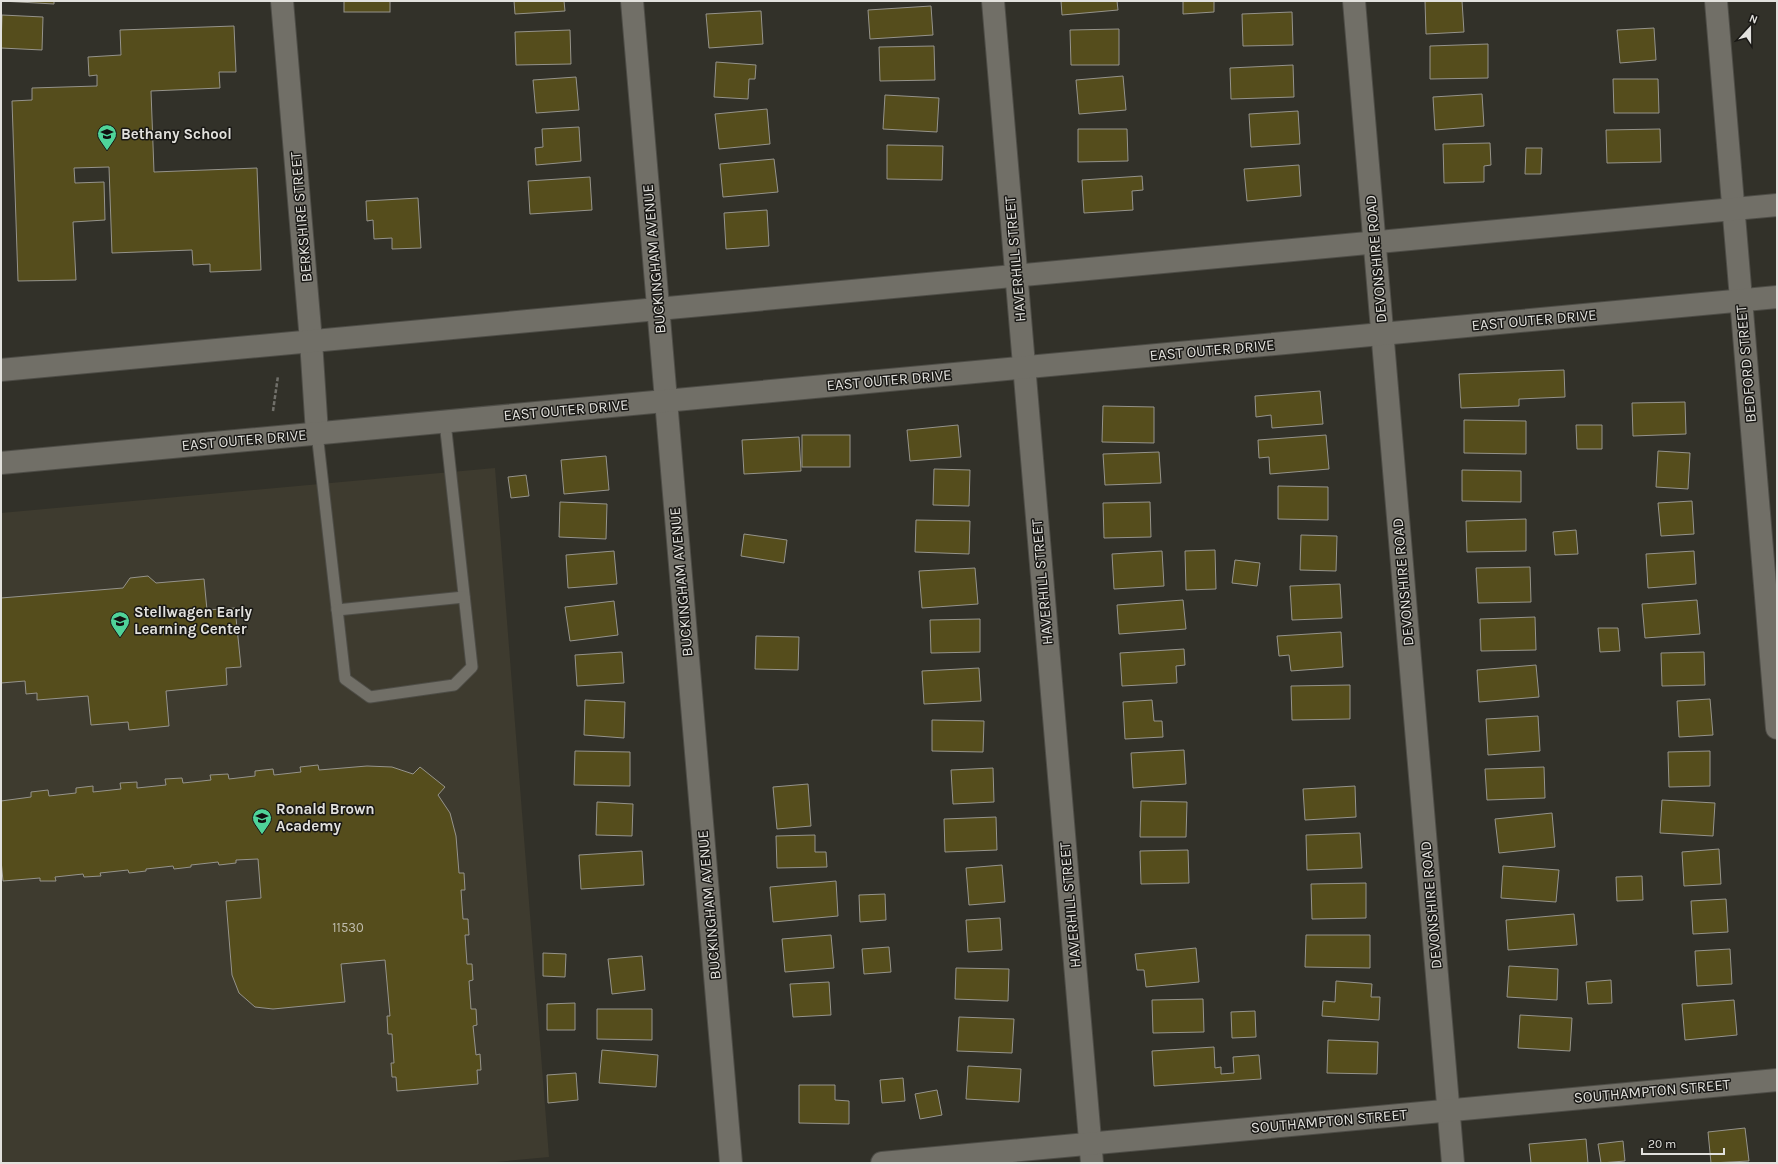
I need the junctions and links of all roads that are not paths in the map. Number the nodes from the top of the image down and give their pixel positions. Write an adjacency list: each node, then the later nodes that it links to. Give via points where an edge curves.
1 (282, 1): 14 (street, BERKSHIRE STREET)
2 (632, 1): 12 (street, BUCKINGHAM AVENUE)
3 (993, 1): 9 (street, HAVERHILL STREET)
4 (1354, 1): 8 (street, DEVONSHIRE ROAD)
5 (1716, 1): 7 (street, BEDFORD STREET)
6 (1777, 205): 7 (street)
7 (1733, 210): 8 (street); 11 (street, BEDFORD STREET)
8 (1375, 243): 9 (street); 13 (street, DEVONSHIRE ROAD)
9 (1017, 276): 12 (street); 15 (street, HAVERHILL STREET)
10 (1777, 297): 11 (street, EAST OUTER DRIVE)
11 (1741, 301): 13 (street, EAST OUTER DRIVE); 23 (street, BEDFORD STREET)
12 (658, 310): 14 (street); 17 (street, BUCKINGHAM AVENUE)
13 (1382, 334): 15 (street, EAST OUTER DRIVE); 25 (street, DEVONSHIRE ROAD)
14 (311, 341): 16 (street); 19 (street, BERKSHIRE STREET)
15 (1024, 368): 17 (street, EAST OUTER DRIVE); 26 (street, HAVERHILL STREET)
16 (1, 370)
17 (666, 401): 18 (street, EAST OUTER DRIVE); 27 (street, BUCKINGHAM AVENUE)
18 (445, 422): 19 (street, EAST OUTER DRIVE); 21 (lane)
19 (317, 433): 20 (street, EAST OUTER DRIVE); 22 (lane)
20 (1, 463)
21 (464, 597): 22 (lane); 22 (lane, via 472,666 454,685 370,697 345,679)
22 (337, 610)
23 (1777, 728)
24 (1777, 1080): 25 (street, SOUTHAMPTON STREET)
25 (1449, 1109): 26 (street, SOUTHAMPTON STREET); 29 (street, DEVONSHIRE ROAD)
26 (1091, 1153): 28 (street, SOUTHAMPTON STREET)
27 (731, 1163)
28 (882, 1163)
29 (1453, 1163)

